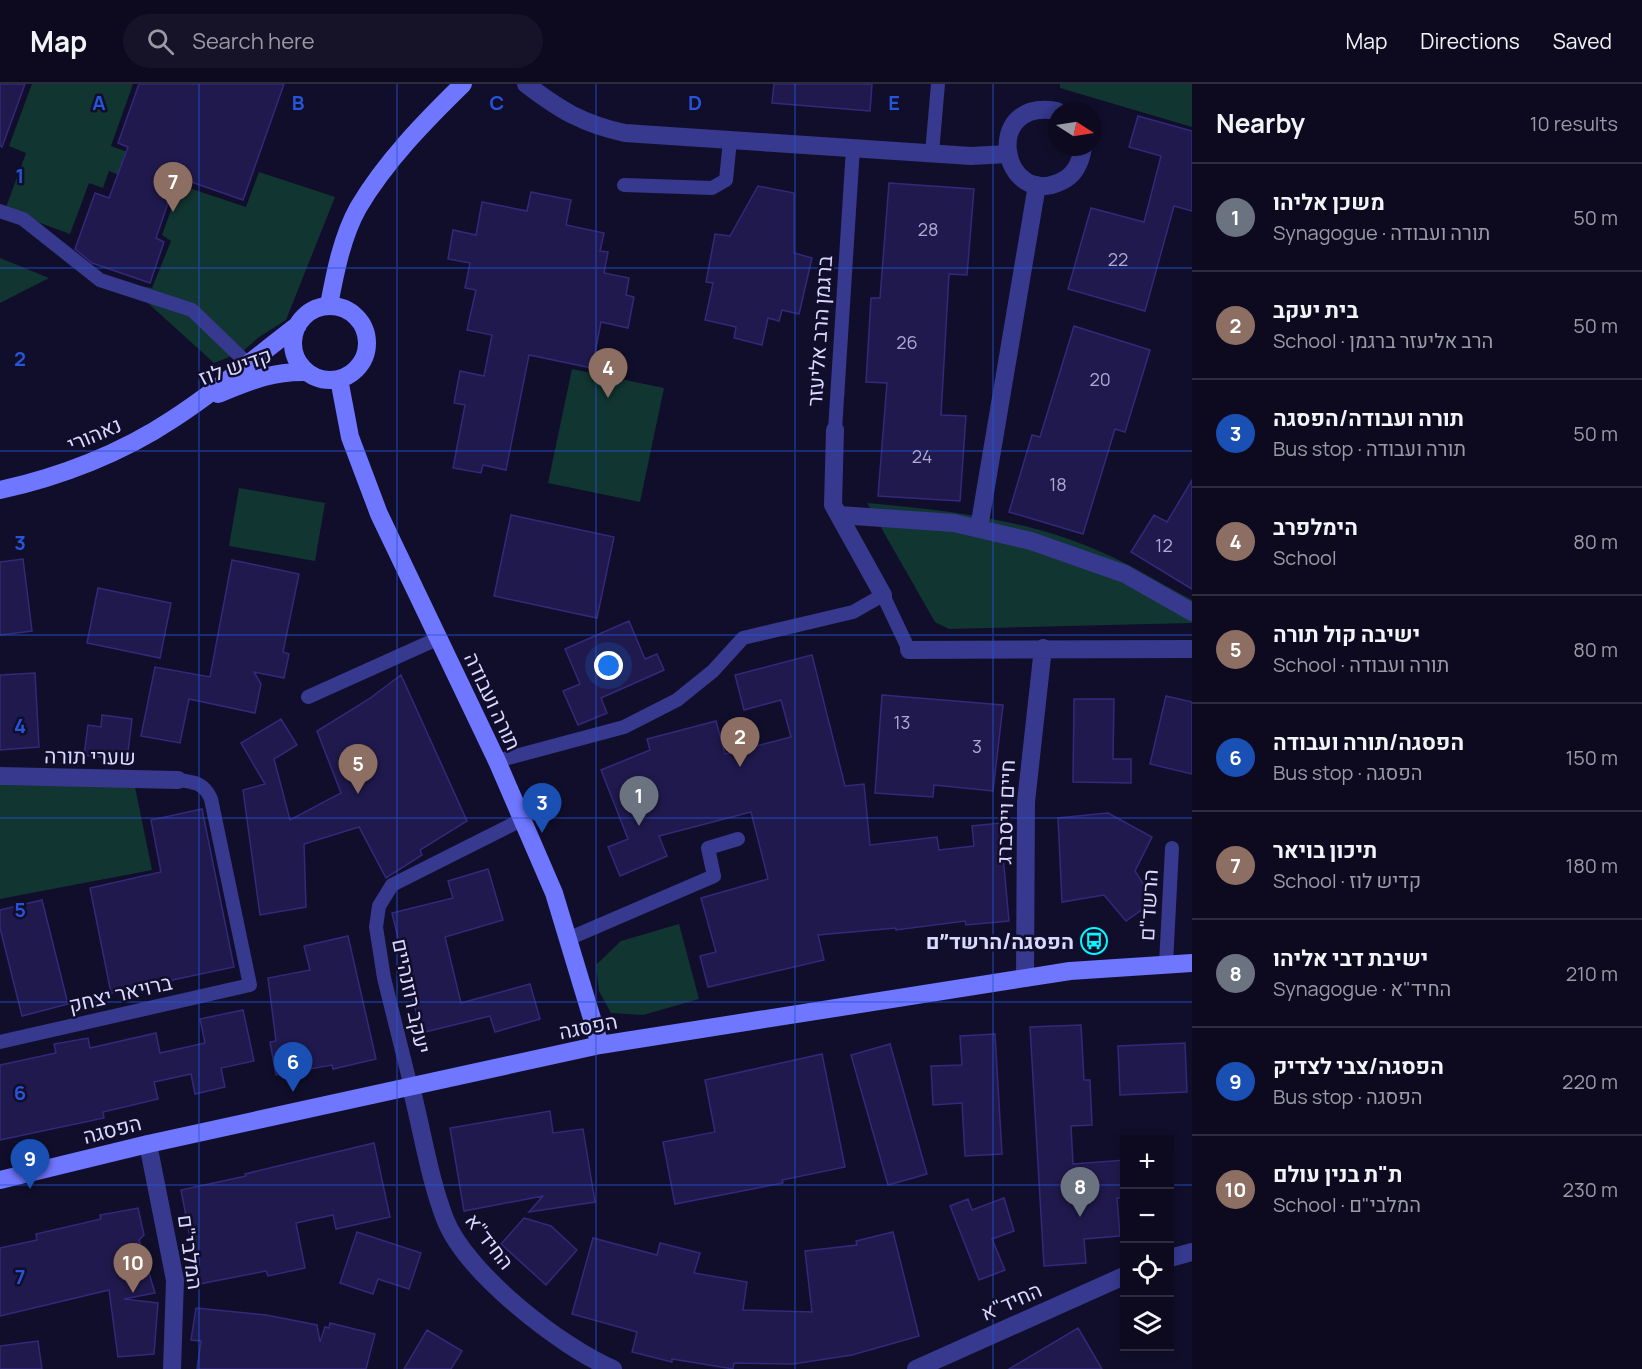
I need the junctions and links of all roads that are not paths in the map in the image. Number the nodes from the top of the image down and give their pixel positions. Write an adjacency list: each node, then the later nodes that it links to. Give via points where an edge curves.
1 (463, 84): 13 (street, via 380,174 357,210 342,250)
2 (526, 84): 5 (street, via 563,112 598,128 625,134)
3 (938, 84): 7 (lane)
4 (1048, 111): 8 (street, via 1022,116 1008,136)
5 (730, 140): 6 (street); 10 (lane, via 726,180 712,188)
6 (853, 148): 7 (street); 19 (lane, ברגמן הרב אליעזר)
7 (932, 153): 8 (street)
8 (1008, 154): 11 (street, via 1016,172 1025,181)
9 (1081, 156): 11 (street, via 1073,173 1050,185)
10 (624, 185)
11 (1038, 185): 22 (street)
12 (0, 211): 15 (lane, via 23,219 100,280 192,310)
13 (329, 305): 14 (street, via 305,315); 17 (street, via 351,312 361,321 368,345 358,368)
14 (297, 325): 15 (street, קדיש לוז); 16 (street, via 293,347)
15 (248, 364): 18 (street, קדיש לוז)
16 (307, 372): 17 (street, via 325,380); 18 (street, קדיש לוז, via 264,375)
17 (339, 379): 25 (street, תורה ועבודה, via 350,437 379,514)
18 (197, 403): 20 (street, נאהורי, via 141,439 110,453 33,483)
19 (835, 430): 21 (street, ברגמן הרב אליעזר, via 833,505)
20 (0, 490)
21 (839, 515): 22 (street); 23 (street, ברגמן הרב אליעזר)
22 (979, 528): 24 (street, via 1076,555 1125,574)
23 (882, 595): 28 (lane); 30 (lane, via 853,612 743,638 713,671 676,700 624,727)
24 (1192, 612)
25 (438, 638): 29 (lane); 30 (street, תורה ועבודה)
26 (1043, 648): 27 (street); 28 (street); 39 (street, חיים וייסברג, via 1026,802)
27 (1192, 649)
28 (909, 650)
29 (308, 697)
30 (498, 761): 33 (street, תורה ועבודה)
31 (0, 776): 32 (street, שערי תורה)
32 (178, 780): 40 (lane, ברויאר יצחק, via 206,787 211,799 250,985)
33 (523, 819): 36 (street, תורה ועבודה); 42 (lane, יעקב רוזנהיים, via 392,885 379,906 376,927 384,978)
34 (738, 839): 36 (lane, via 708,848 714,876)
35 (1172, 848): 38 (lane, הרשד"ם)
36 (570, 938): 41 (street, תורה ועבודה)
37 (1192, 963): 38 (street, הפסגה)
38 (1166, 964): 39 (street, הפסגה)
39 (1025, 978): 41 (street, הפסגה)
40 (0, 1042)
41 (600, 1045): 42 (street, הפסגה)
42 (411, 1087): 43 (street, הפסגה); 49 (street, החיד"א, via 436,1189 457,1240 503,1293 582,1353)
43 (148, 1144): 44 (street, הפסגה); 48 (street, המלבי"ם, via 175,1280)
44 (0, 1180)
45 (1192, 1252): 46 (street)
46 (1174, 1257)
47 (1120, 1277): 50 (street, החיד"א)
48 (172, 1369)
49 (613, 1369)
50 (916, 1369)

